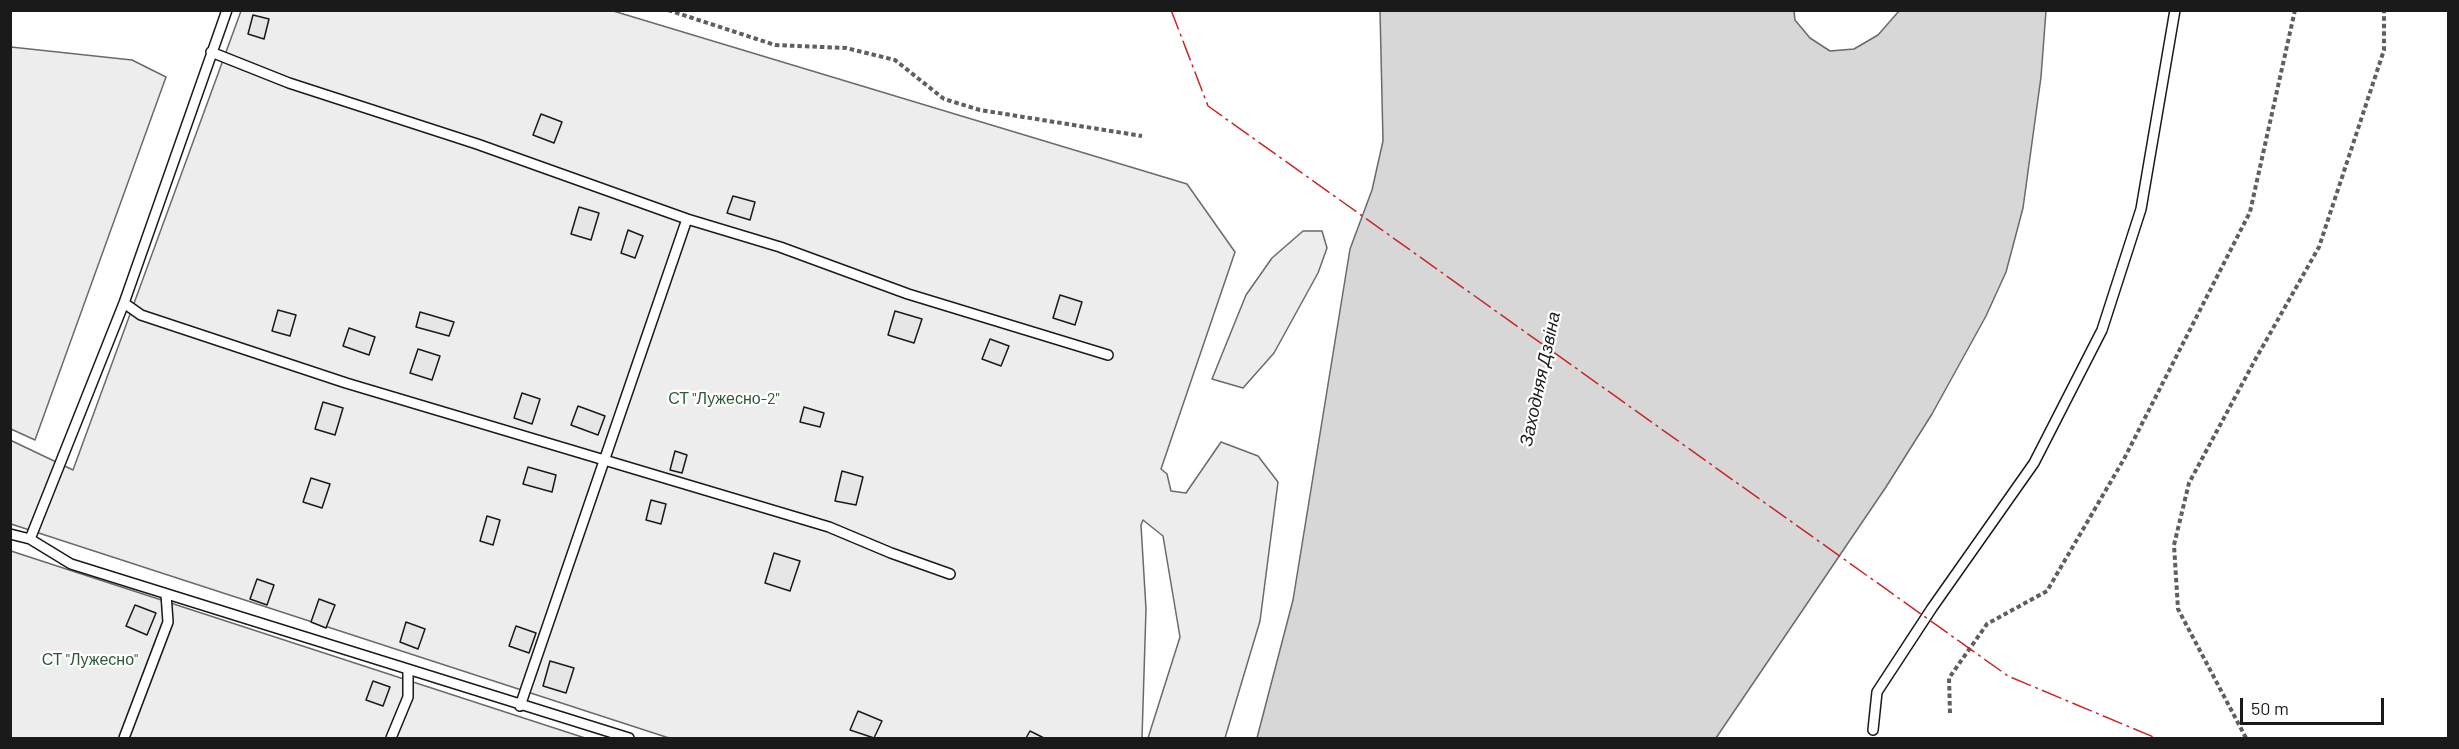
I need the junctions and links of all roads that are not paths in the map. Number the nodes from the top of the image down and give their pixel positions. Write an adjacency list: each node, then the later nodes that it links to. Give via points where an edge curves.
1 (227, 10): 3 (lane)
2 (2175, 10): 14 (lane, via 2141,208 2102,330 2034,463 1877,692)
3 (211, 52): 4 (lane, via 289,83 477,144); 5 (lane)
4 (687, 219): 6 (lane, via 780,247 908,294); 7 (lane)
5 (124, 303): 7 (lane, via 141,315 346,383); 9 (lane)
6 (1108, 355)
7 (605, 460): 10 (lane, via 829,527); 13 (lane)
8 (10, 534): 9 (lane)
9 (30, 538): 11 (lane, via 71,564)
10 (950, 574)
11 (166, 594): 12 (lane); 15 (lane, via 168,622)
12 (408, 670): 13 (lane); 16 (lane, via 408,697)
13 (520, 706): 17 (lane)
14 (1873, 730)
15 (124, 738)
16 (391, 738)
17 (629, 738)

